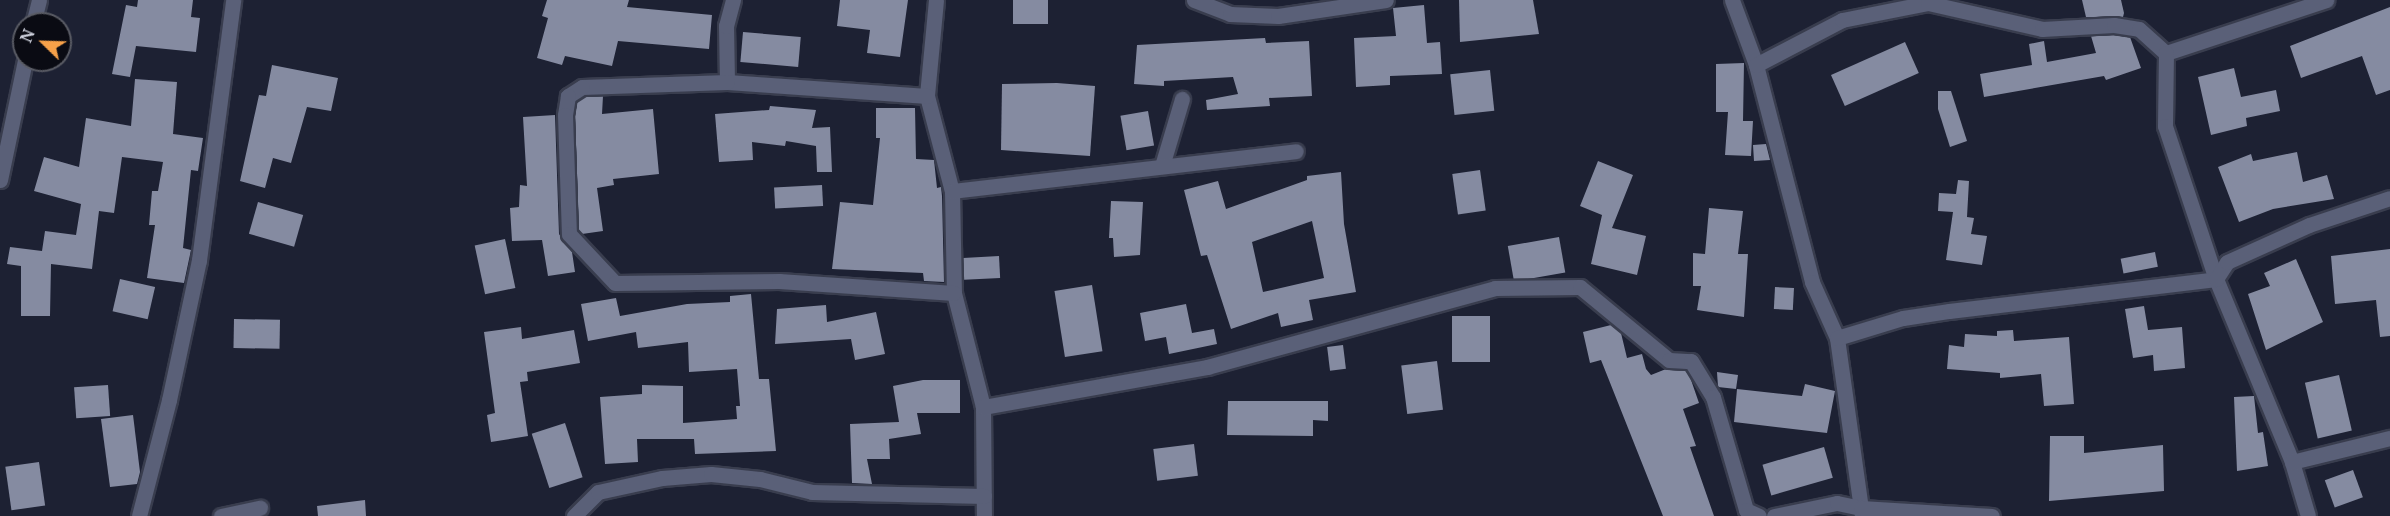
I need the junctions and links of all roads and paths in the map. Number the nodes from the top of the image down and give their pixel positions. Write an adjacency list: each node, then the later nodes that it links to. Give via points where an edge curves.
1 (233, 0): 29 (street, via 199,260)
2 (733, 0): 12 (street, via 726,26)
3 (936, 0): 13 (street)
4 (1194, 0): 8 (street, via 1230,14 1278,16)
5 (1386, 0): 8 (street)
6 (1732, 0): 10 (street)
7 (2324, 0): 9 (street)
8 (1325, 6)
9 (2166, 53): 10 (street, via 2139,29 2114,25 2042,29 1928,3 1842,20); 20 (street, via 2165,126)
10 (1756, 65): 22 (street, via 1812,282)
11 (23, 72): 17 (street)
12 (727, 82): 13 (street); 21 (street, via 582,87 568,96 565,115 569,234 615,283 779,281)
13 (927, 96): 18 (street)
14 (1182, 99): 16 (street)
15 (1296, 151): 16 (street)
16 (1162, 166): 18 (street)
17 (0, 180)
18 (952, 190): 21 (street)
19 (2390, 198): 20 (street, via 2309,225 2228,262)
20 (2216, 279): 22 (street, via 1903,318); 25 (street)
21 (954, 293): 23 (street)
22 (1837, 338): 28 (street)
23 (983, 407): 26 (street); 33 (street, via 1207,368 1495,288 1580,287 1669,360 1691,361 1713,397 1746,510)
24 (2390, 438): 25 (street)
25 (2292, 462): 36 (street)
26 (984, 496): 31 (street, via 812,492 760,479 711,474 662,478 598,492); 32 (street)
27 (260, 508): 30 (street)
28 (1862, 512): 34 (street, via 1836,503); 35 (street)
29 (139, 516)
30 (221, 516)
31 (574, 516)
32 (984, 516)
33 (1759, 516)
34 (1774, 516)
35 (1992, 516)
36 (2308, 516)

